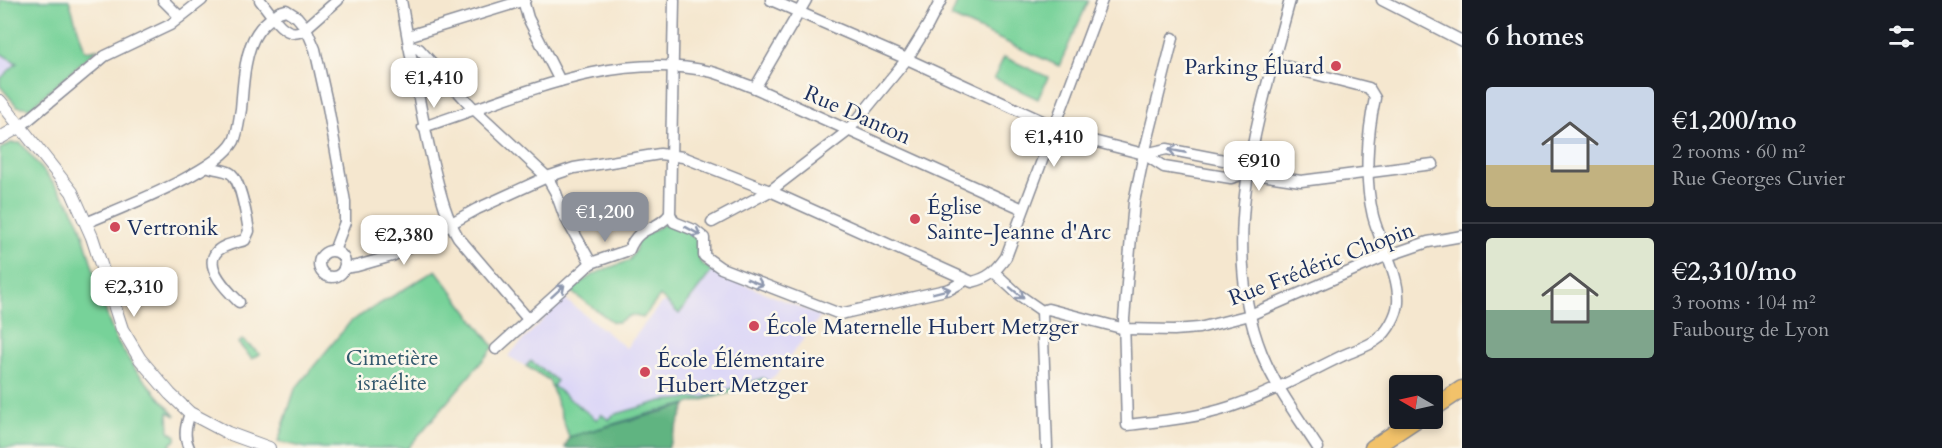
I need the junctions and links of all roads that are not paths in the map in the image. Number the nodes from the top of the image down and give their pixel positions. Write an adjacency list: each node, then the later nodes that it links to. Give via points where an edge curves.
1 (163, 0): 16 (street)
2 (202, 0): 16 (street)
3 (260, 0): 15 (street)
4 (339, 0): 17 (street)
5 (401, 0): 20 (street)
6 (524, 0): 20 (street); 24 (street, via 528,18)
7 (674, 0): 23 (street)
8 (771, 0): 14 (street)
9 (806, 0): 14 (street)
10 (941, 0): 21 (street)
11 (1102, 0): 30 (street)
12 (1290, 0): 22 (street)
13 (1382, 0): 19 (street)
14 (799, 12): 21 (street); 25 (street)
15 (273, 17): 17 (street, via 292,33); 17 (street, via 286,10); 36 (street, via 257,33 250,48 234,141)
16 (180, 18): 28 (street, via 105,56)
17 (306, 28): 47 (street, via 315,49 328,107 345,202 345,222)
18 (1173, 38): 33 (street)
19 (1462, 40)
20 (408, 41): 27 (street); 29 (street)
21 (907, 59): 30 (street); 31 (street)
22 (1273, 63): 37 (street); 38 (street, via 1369,88 1375,98 1368,129)
23 (673, 66): 24 (street, Rue Danton, via 603,70); 25 (street, Rue Danton, via 713,72); 34 (street)
24 (560, 81): 27 (street, Rue Danton)
25 (755, 88): 31 (street, Rue Danton)
26 (0, 101): 28 (street)
27 (475, 110): 29 (street, Rue Danton); 39 (street)
28 (21, 126): 32 (street); 44 (street, via 72,192)
29 (423, 127): 45 (street)
30 (1055, 127): 33 (street); 41 (street)
31 (848, 131): 40 (street); 41 (street, Rue Danton)
32 (0, 138)
33 (1144, 154): 37 (street, via 1164,167 1231,178); 37 (street, one-way to 33, via 1234,162 1167,149); 57 (street, via 1134,202)
34 (671, 155): 39 (street, via 574,168); 40 (street); 42 (street)
35 (1433, 165): 38 (street)
36 (207, 166): 44 (street); 53 (street, via 236,177 243,204 249,231 245,240 223,247 215,253 213,261 219,281)
37 (1247, 173): 38 (street, via 1301,181); 55 (street, via 1242,257)
38 (1369, 174): 48 (street, via 1372,214)
39 (548, 177): 45 (street); 49 (street)
40 (770, 191): 43 (street); 52 (street)
41 (1023, 209): 51 (street, via 1006,257)
42 (670, 214): 49 (street, via 663,223 638,234 629,250); 52 (street, one-way to 52, via 674,222 704,238 704,256 721,268 840,314 950,289)
43 (712, 222)
44 (86, 223): 62 (street, via 129,343)
45 (450, 223): 50 (street, via 392,256); 56 (street)
46 (1462, 236): 48 (street, Rue Frédéric Chopin)
47 (334, 250): 50 (street, via 345,260); 50 (street, via 320,257 321,271 333,277)
48 (1386, 256): 55 (street, Rue Frédéric Chopin); 59 (street, via 1396,280 1398,304 1379,339)
49 (591, 263): 56 (street, one-way to 49)
50 (344, 267)
51 (995, 273): 52 (street, via 972,282); 54 (street, Rue Frédéric Chopin, one-way to 54)
52 (966, 280)
53 (239, 302)
54 (1042, 311): 57 (street, Rue Frédéric Chopin, via 1048,309); 66 (street)
55 (1250, 315): 57 (street, Rue Frédéric Chopin, via 1199,328); 59 (street)
56 (528, 319): 58 (street)
57 (1125, 329): 59 (street, via 1127,425 1180,419 1230,407)
58 (496, 349)
59 (1278, 387): 67 (street)
60 (1462, 389): 61 (main road)
61 (1443, 402)
62 (190, 413): 64 (street, via 185,434); 65 (street)
63 (1402, 429): 68 (main road)
64 (189, 448)
65 (269, 448)
66 (1047, 448)
67 (1318, 448)
68 (1373, 448)

